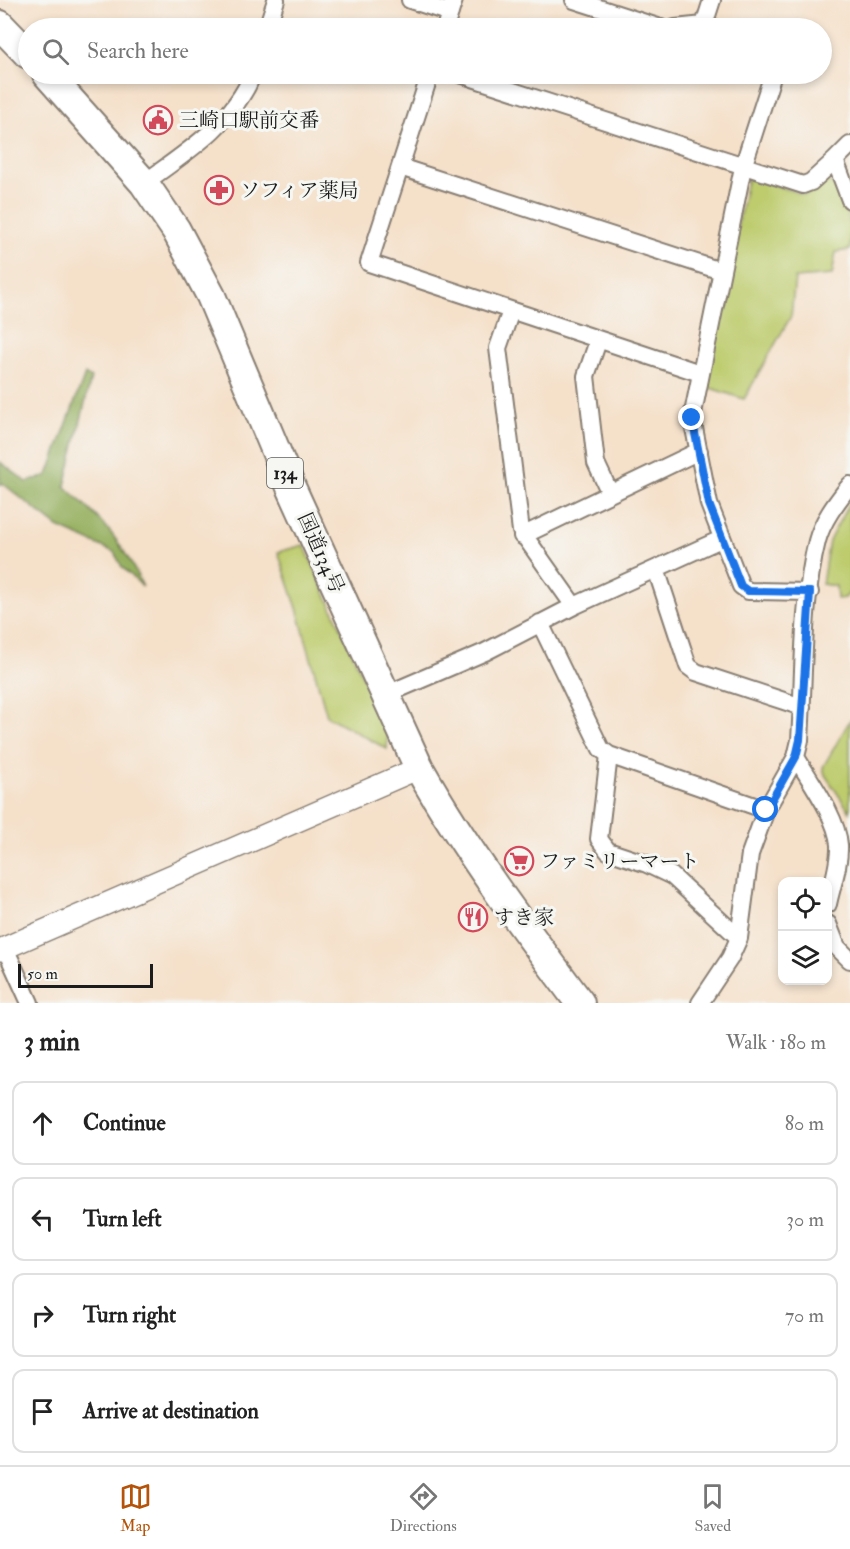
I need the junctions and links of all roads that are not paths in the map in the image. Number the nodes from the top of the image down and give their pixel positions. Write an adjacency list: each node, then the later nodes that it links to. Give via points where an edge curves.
1 (276, 0): 6 (street)
2 (410, 0): 5 (street)
3 (574, 0): 7 (street)
4 (712, 0): 8 (street)
5 (450, 14)
6 (270, 18)
7 (630, 18)
8 (711, 18)
9 (0, 25): 10 (highway)
10 (18, 44)
11 (56, 84): 20 (highway, 国道134号 / 134)
12 (248, 84): 20 (street, via 225,120)
13 (427, 84): 18 (street)
14 (490, 84): 19 (street)
15 (770, 84): 19 (street)
16 (850, 145): 17 (street)
17 (835, 160): 19 (street, via 803,185); 21 (street)
18 (400, 167): 22 (street); 23 (street, via 369,263)
19 (743, 167): 22 (street)
20 (144, 183): 35 (highway, 国道134号 / 134, via 176,230 211,296 291,487)
21 (850, 200)
22 (721, 271): 25 (street)
23 (511, 310): 24 (street); 29 (street, via 498,348)
24 (598, 340): 25 (street); 28 (street, via 586,376 596,463)
25 (700, 373): 26 (street, via 692,418)
26 (699, 451): 28 (street); 30 (street, via 709,504)
27 (850, 485): 32 (street, via 830,512 818,539)
28 (610, 493): 29 (street)
29 (522, 536): 33 (street)
30 (721, 539): 31 (street); 32 (street, via 741,586 748,591)
31 (656, 569): 33 (street); 36 (street, via 688,666)
32 (810, 592): 36 (street)
33 (574, 606): 34 (street)
34 (540, 623): 35 (street, via 485,652); 37 (street, via 601,749)
35 (385, 695): 39 (highway, 国道134号 / 134)
36 (802, 707): 38 (street)
37 (609, 755): 40 (street); 43 (street, via 599,839 608,851 672,876)
38 (796, 757): 40 (street); 41 (street, via 836,830 839,845)
39 (419, 768): 44 (street); 47 (highway, 国道134号 / 134, via 507,905)
40 (766, 810): 43 (street, via 746,869)
41 (832, 887)
42 (831, 931): 45 (street, via 837,947)
43 (739, 938): 48 (street)
44 (2, 949): 46 (street)
45 (850, 960)
46 (30, 1003)
47 (580, 1003)
48 (700, 1003)

